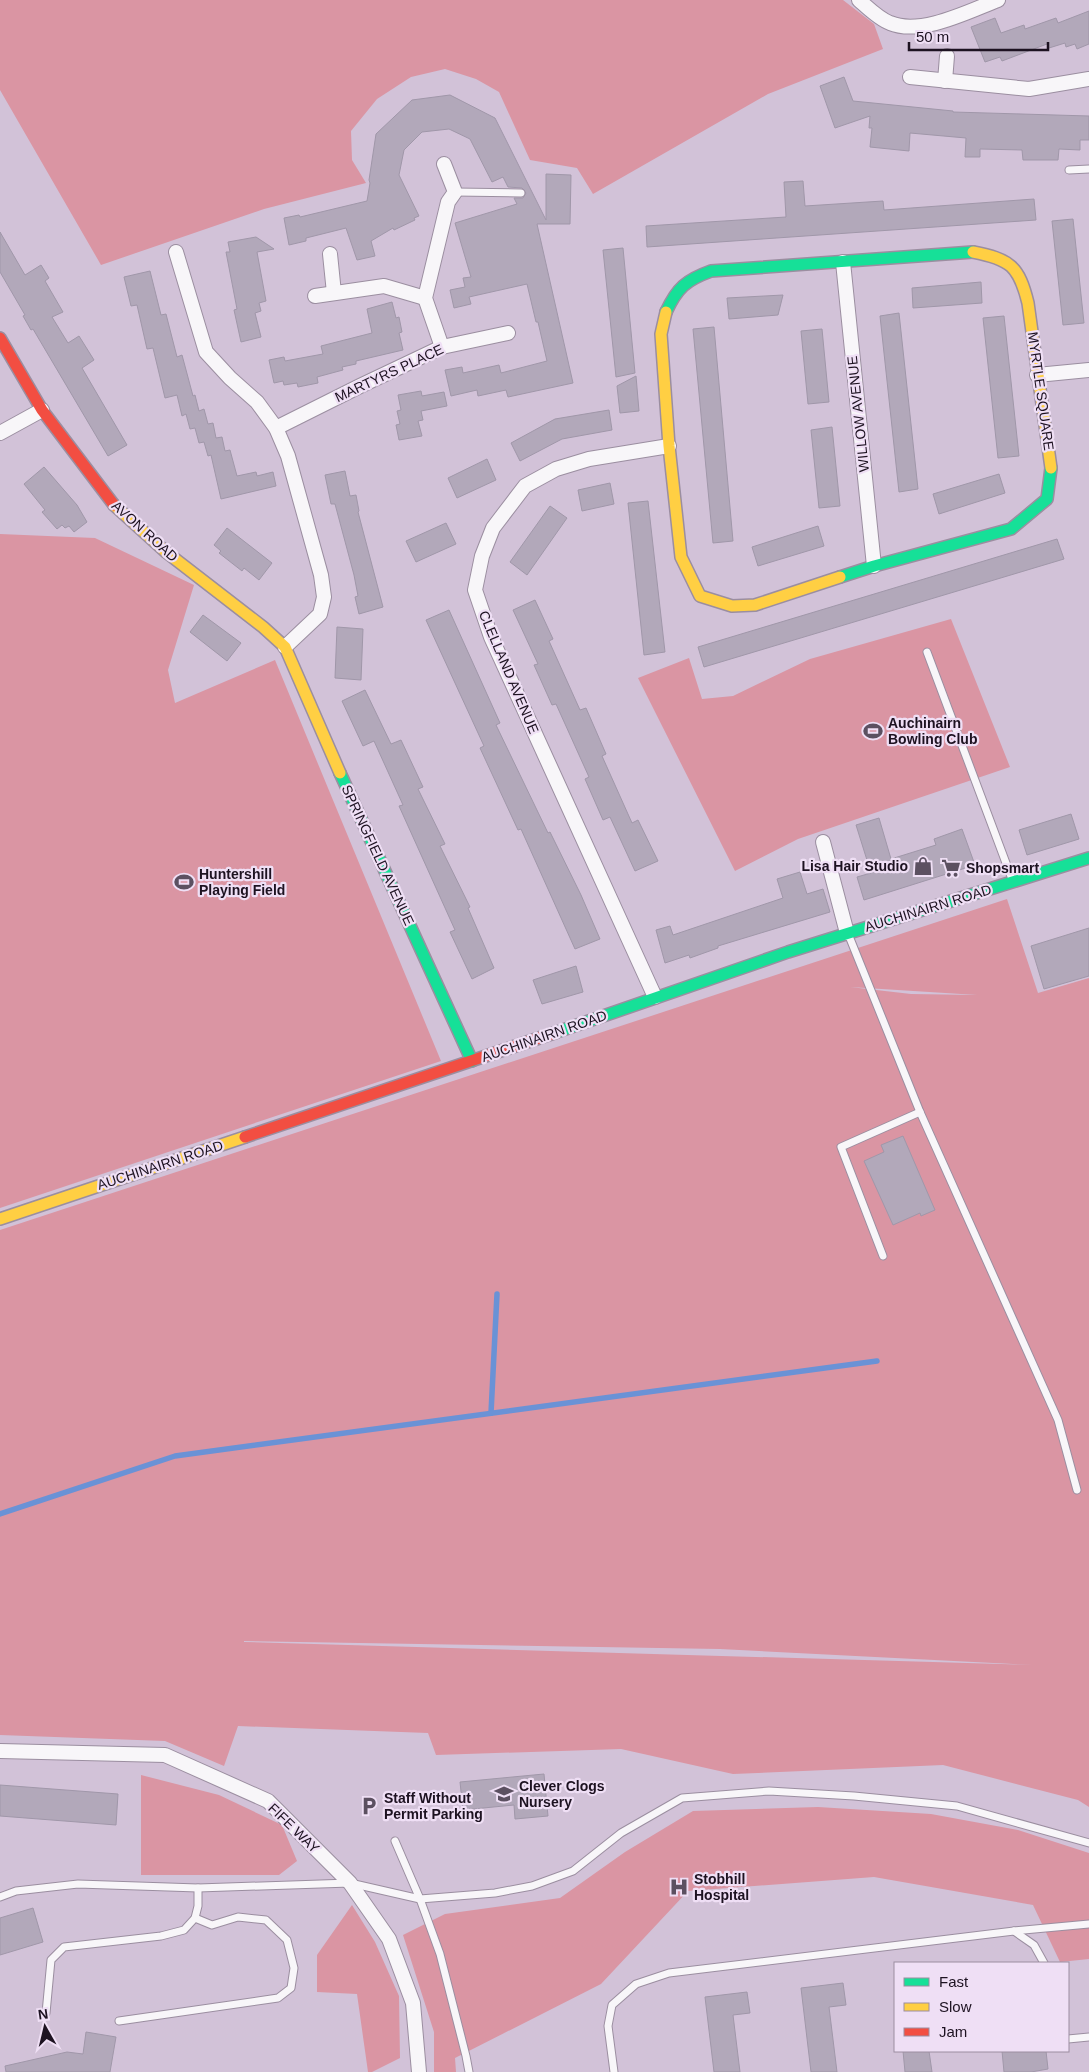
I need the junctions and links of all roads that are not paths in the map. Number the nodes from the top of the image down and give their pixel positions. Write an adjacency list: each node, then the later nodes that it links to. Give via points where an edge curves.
1 (859, 0): 2 (street, via 890,23 908,28 945,20)
2 (998, 0)
3 (947, 56): 6 (street)
4 (910, 78): 6 (street)
5 (1089, 79): 6 (street, via 1029,89)
6 (945, 81)
7 (444, 164): 10 (street)
8 (1089, 169): 9 (lane)
9 (1069, 170)
10 (455, 192): 11 (lane); 17 (street, via 448,202)
11 (521, 193)
12 (176, 252): 24 (street, via 206,352 257,402)
13 (330, 254): 15 (street)
14 (842, 262): 22 (street, MYRTLE SQUARE, via 973,252 997,256 1015,267 1023,280); 26 (street, MYRTLE SQUARE, via 711,271 691,278 676,292 666,311 661,334); 27 (street, WILLOW AVENUE)
15 (334, 293): 16 (street); 17 (street, via 384,286)
16 (315, 296)
17 (425, 298): 20 (street)
18 (508, 333): 20 (street, MARTYRS PLACE)
19 (0, 338): 23 (street, AVON ROAD)
20 (442, 348): 24 (street, MARTYRS PLACE)
21 (1089, 370): 22 (street)
22 (1037, 375): 27 (street, MYRTLE SQUARE, via 1052,463 1047,499 1011,529)
23 (42, 410): 25 (street); 28 (street, AVON ROAD, via 114,505 166,552)
24 (276, 428): 28 (street, via 288,456 321,575 324,597 320,614)
25 (0, 433)
26 (669, 446): 27 (street, MYRTLE SQUARE, via 681,557 700,596 732,606 755,605); 34 (street, CLELLAND AVENUE, via 556,468 525,486 493,528 482,556 475,590 491,637)
27 (874, 566)
28 (286, 647): 35 (street, SPRINGFIELD AVENUE)
29 (927, 652): 32 (lane)
30 (823, 842): 33 (street)
31 (1089, 858): 32 (street, AUCHINAIRN ROAD)
32 (1013, 882): 33 (street, AUCHINAIRN ROAD)
33 (847, 933): 34 (street, AUCHINAIRN ROAD); 36 (lane)
34 (655, 997): 35 (street, AUCHINAIRN ROAD)
35 (472, 1061): 37 (street, AUCHINAIRN ROAD)
36 (920, 1112): 38 (lane, via 841,1147); 39 (lane, via 1058,1420)
37 (0, 1219)
38 (883, 1256)
39 (1077, 1490)
40 (0, 1751): 43 (street, FIFE WAY, via 164,1755 268,1801)
41 (395, 1841): 46 (lane)
42 (1089, 1843): 46 (lane, via 958,1806 769,1792 682,1798 620,1833 573,1871 532,1886 495,1893)
43 (350, 1883): 44 (lane); 46 (lane); 55 (street, FIFE WAY, via 389,1939 413,2003)
44 (198, 1888): 45 (lane, via 78,1884 16,1891); 47 (lane)
45 (0, 1897)
46 (420, 1899): 56 (lane, via 440,1954)
47 (195, 1918): 51 (lane, via 184,1930 161,1936 64,1947 51,1960); 52 (lane, via 212,1925 238,1917 266,1920 287,1940 294,1968 291,1988 278,1998)
48 (1089, 1924): 49 (lane)
49 (1014, 1931): 50 (lane, via 1034,1945); 57 (lane, via 670,1972 636,1984 612,2005 608,2026)
50 (1043, 1962)
51 (46, 2013)
52 (119, 2021)
53 (1089, 2037): 54 (lane)
54 (1069, 2039)
55 (417, 2069)
56 (469, 2072)
57 (614, 2072)

